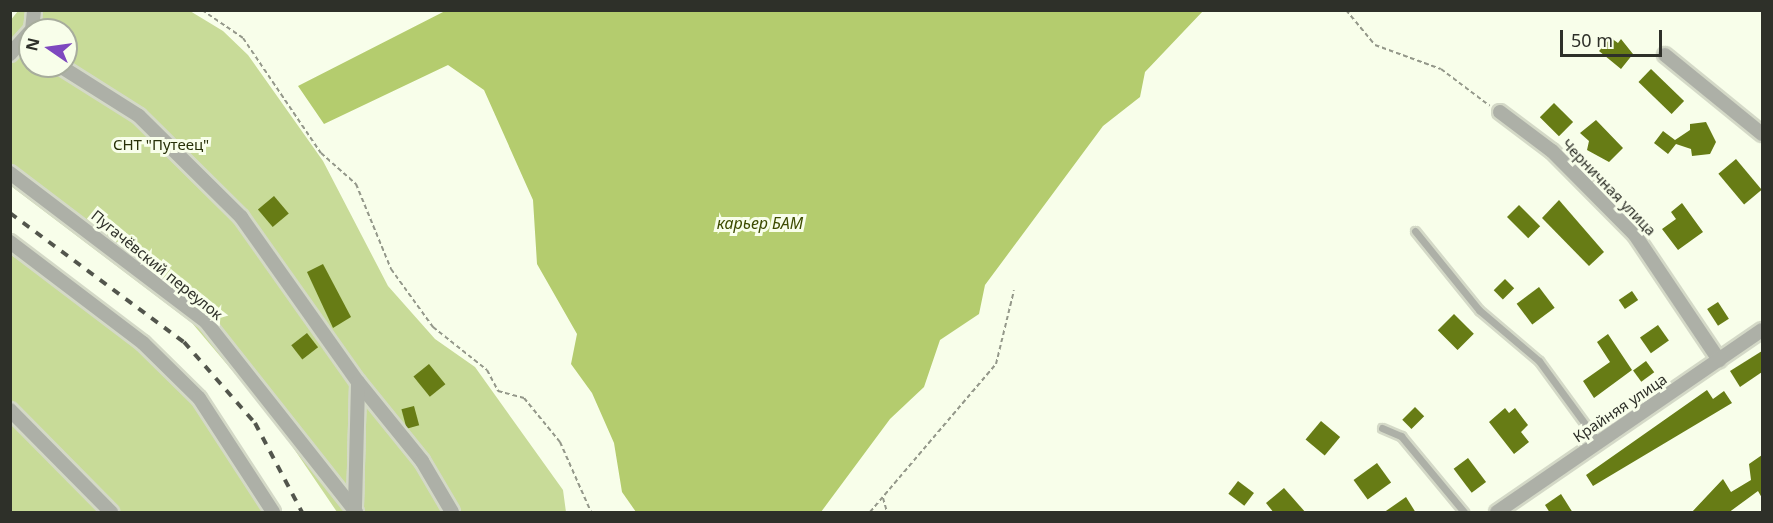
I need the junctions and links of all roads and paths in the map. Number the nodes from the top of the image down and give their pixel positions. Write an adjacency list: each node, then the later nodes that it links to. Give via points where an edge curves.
1 (202, 10): 22 (path, via 243,38 321,153 356,184 391,269 434,327 487,370 498,391 524,398 560,442)
2 (1346, 10): 5 (path, via 1376,45 1441,69)
3 (1665, 55): 6 (street)
4 (78, 77): 13 (street, via 139,116 241,217)
5 (1500, 112): 12 (street, Черничная улица, via 1552,151 1635,235)
6 (1762, 134)
7 (10, 173): 18 (street, Пугачёвский переулок, via 206,322)
8 (1415, 231): 16 (lane, via 1479,310 1539,361)
9 (10, 242): 20 (street, via 143,342 199,398)
10 (1014, 290): 17 (path, via 996,363)
11 (1762, 330): 12 (street, Крайняя улица)
12 (1719, 360): 16 (street, Крайняя улица)
13 (358, 382): 18 (street); 21 (street, via 422,461)
14 (10, 410): 19 (street)
15 (1382, 428): 25 (lane, via 1401,436)
16 (1599, 442): 26 (street, Крайняя улица)
17 (883, 496): 23 (path); 24 (path)
18 (355, 510)
19 (111, 513)
20 (273, 513)
21 (452, 513)
22 (591, 513)
23 (870, 513)
24 (887, 513)
25 (1464, 513)
26 (1497, 513)

